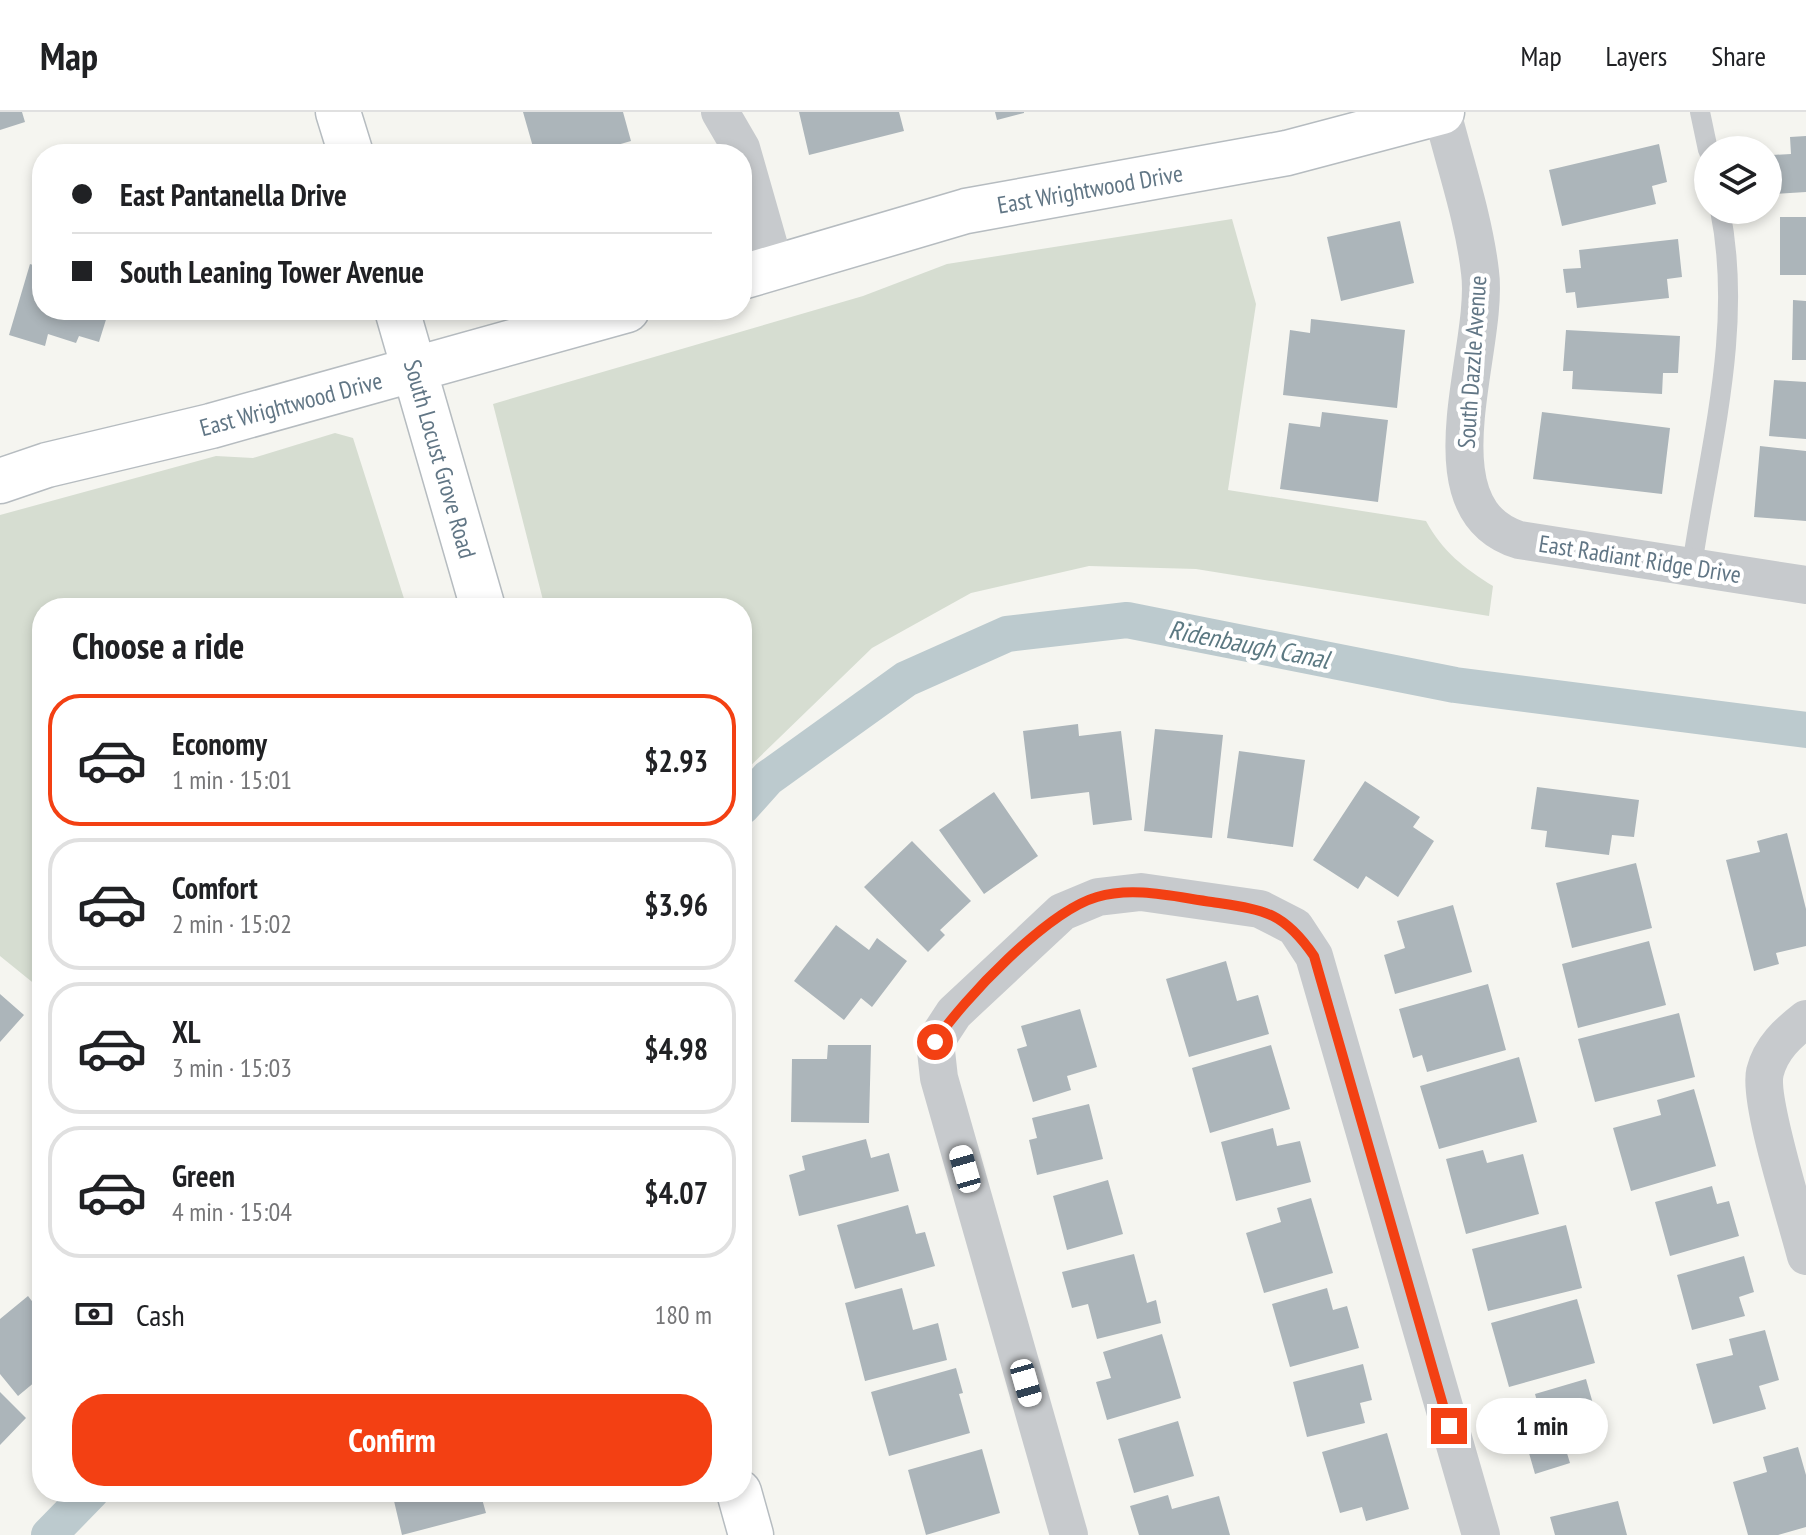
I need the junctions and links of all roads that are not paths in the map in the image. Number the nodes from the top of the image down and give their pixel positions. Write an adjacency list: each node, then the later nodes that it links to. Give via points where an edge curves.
1 (338, 112): 6 (street)
2 (720, 112): 7 (street)
3 (1442, 112): 10 (street, East Wrightwood Drive, via 1287,153 966,211); 15 (street, South Dazzle Avenue, via 1481,274 1464,475)
4 (1700, 112): 5 (lane)
5 (1705, 136)
6 (348, 144)
7 (739, 144)
8 (1723, 224): 16 (lane, via 1730,328)
9 (752, 228): 10 (street)
10 (758, 272)
11 (400, 320): 13 (street, South Locust Grove Road)
12 (592, 320): 13 (street, East Wrightwood Drive)
13 (415, 370): 14 (street, East Wrightwood Drive); 18 (street, South Locust Grove Road)
14 (0, 481)
15 (1482, 515): 16 (street, East Radiant Ridge Drive, via 1504,535 1519,540)
16 (1692, 566): 17 (street, East Radiant Ridge Drive)
17 (1806, 585)
18 (480, 598)
19 (1806, 1019): 20 (street, via 1781,1039 1765,1073 1766,1103)
20 (1806, 1256)
21 (742, 1502): 22 (street)
22 (751, 1535)
23 (1069, 1535): 24 (street, via 939,1078 935,1042 954,1013 1062,912 1098,897 1141,892 1260,909 1295,927 1314,956)
24 (1481, 1535)

